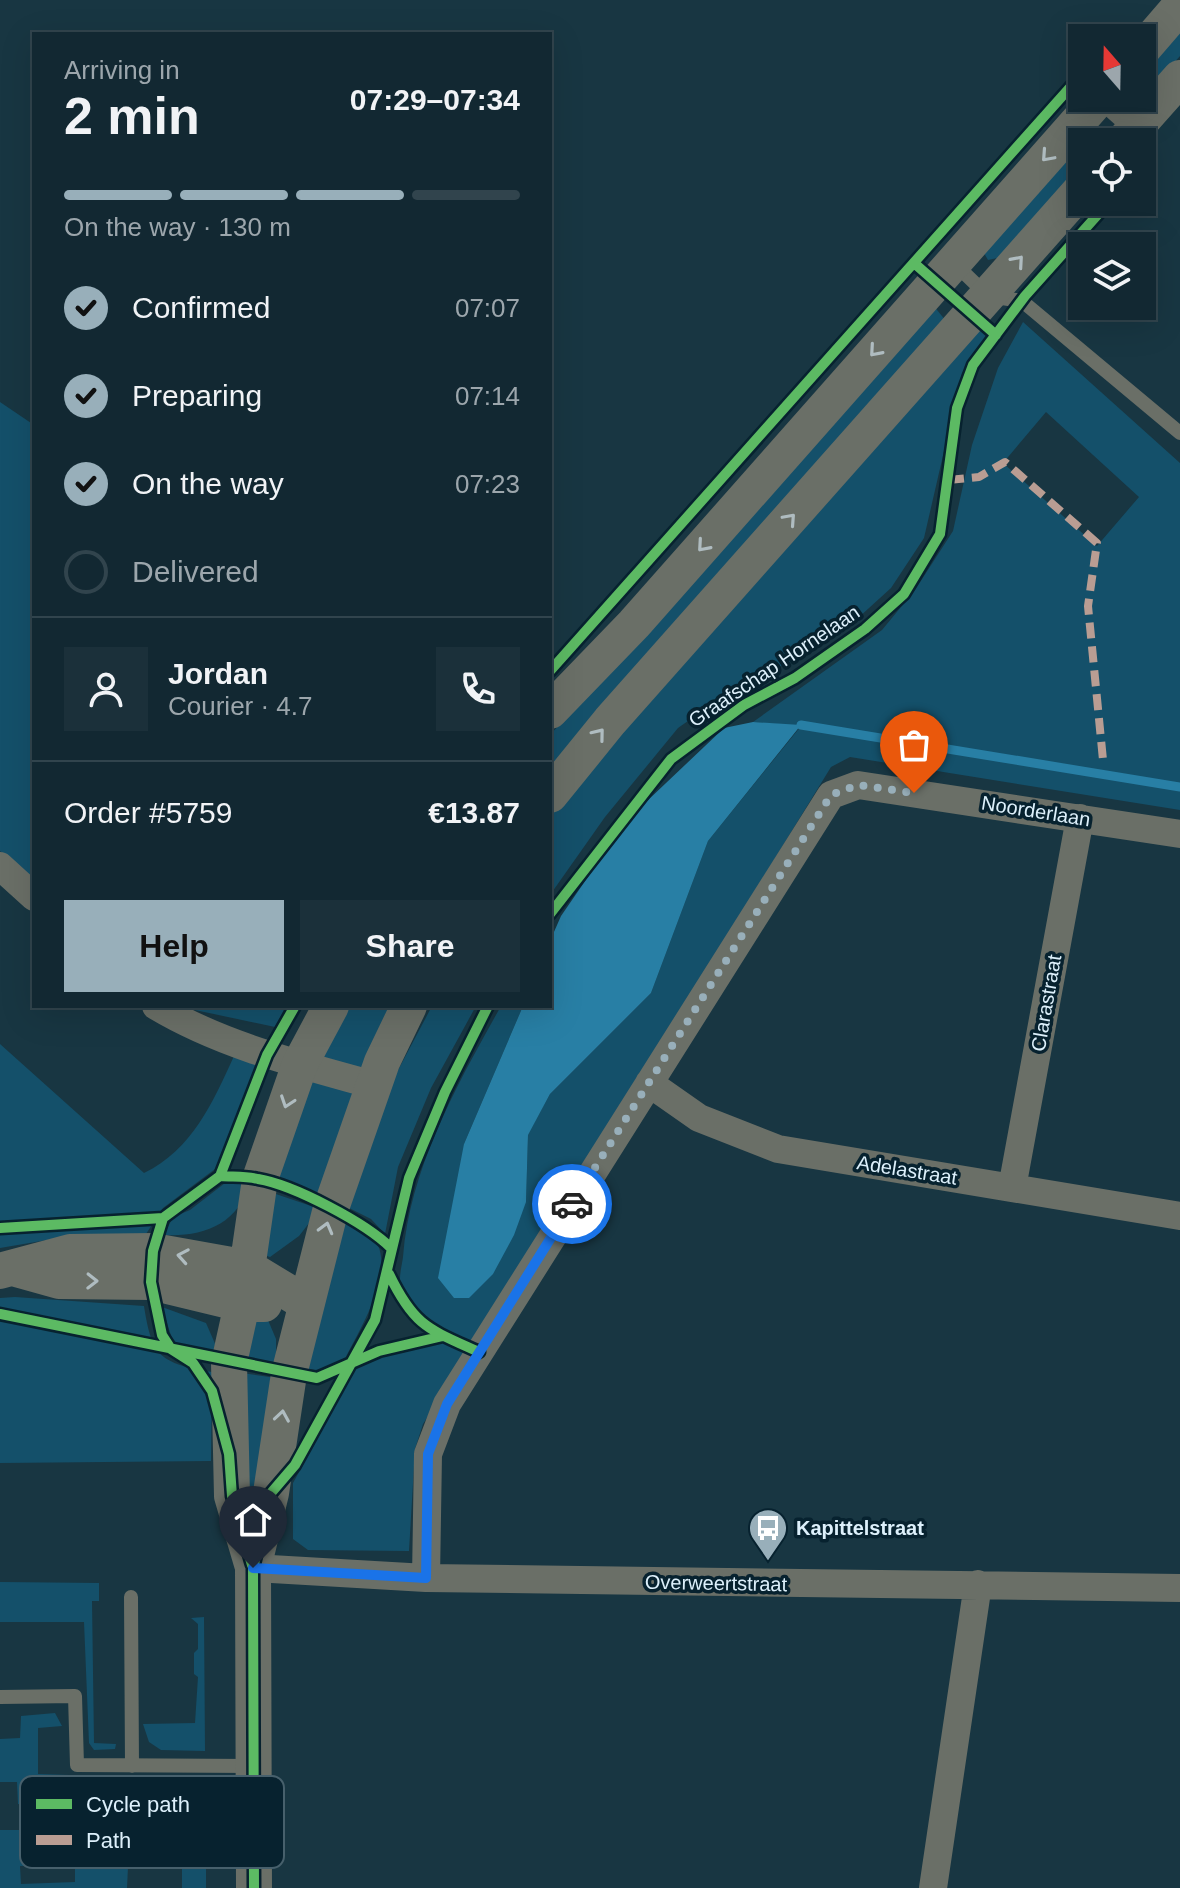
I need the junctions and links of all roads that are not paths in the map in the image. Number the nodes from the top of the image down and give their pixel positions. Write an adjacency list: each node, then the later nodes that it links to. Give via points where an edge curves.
1 (1180, 6): 2 (street)
2 (1156, 34)
3 (1180, 78): 7 (street)
4 (1087, 112): 9 (street, one-way to 9)
5 (1109, 112): 6 (lane)
6 (1122, 128)
7 (1135, 128)
8 (1068, 205): 10 (street, one-way to 8)
9 (954, 262): 10 (lane); 12 (street, one-way to 12, via 634,624)
10 (988, 296): 11 (lane, via 1022,301); 13 (street, one-way to 10)
11 (1180, 433)
12 (552, 709)
13 (552, 793)
14 (1080, 818): 15 (street, Noorderlaan); 22 (street, Noorderlaan, via 858,785 831,795); 24 (street, Clarastraat)
15 (1180, 834)
16 (0, 866): 17 (street)
17 (32, 895)
18 (159, 1008): 21 (street, via 194,1029)
19 (330, 1008): 21 (street)
20 (408, 1008): 23 (street)
21 (300, 1064): 23 (street); 26 (street, one-way to 26, via 260,1179)
22 (649, 1083): 24 (street, Adelastraat, via 699,1118 778,1149); 31 (street, Noorderlaan, via 447,1404 428,1454)
23 (374, 1085): 28 (street, one-way to 23, via 331,1208)
24 (1012, 1188): 25 (street, Adelastraat)
25 (1180, 1216)
26 (248, 1268): 27 (street, one-way to 27, via 153,1251 70,1252); 28 (street); 29 (street)
27 (8, 1270): 29 (street, one-way to 29, via 59,1281 151,1282)
28 (306, 1303): 29 (street); 30 (street, one-way to 28)
29 (242, 1304): 30 (street, via 229,1363 229,1454 232,1496)
30 (253, 1568): 31 (street, Overweertstraat); 37 (street)
31 (426, 1578): 32 (street, Overweertstraat)
32 (978, 1584): 33 (street, Overweertstraat); 41 (street)
33 (1180, 1588)
34 (131, 1597): 36 (lane)
35 (0, 1697): 36 (lane, via 75,1696 77,1765)
36 (132, 1766): 37 (lane)
37 (253, 1766): 38 (street)
38 (253, 1776)
39 (254, 1868): 40 (street)
40 (254, 1888)
41 (933, 1888)

